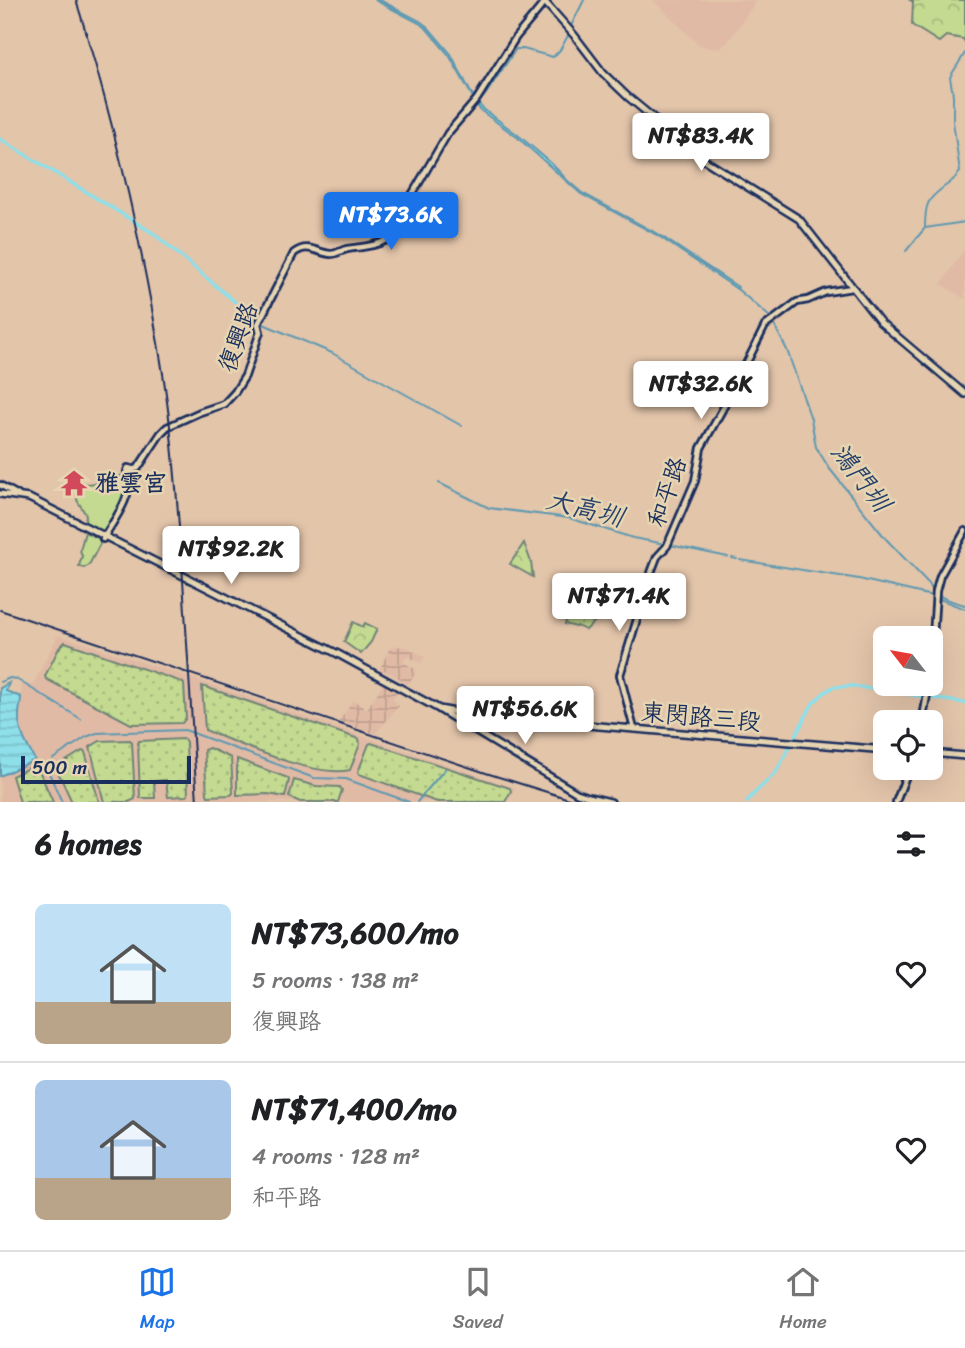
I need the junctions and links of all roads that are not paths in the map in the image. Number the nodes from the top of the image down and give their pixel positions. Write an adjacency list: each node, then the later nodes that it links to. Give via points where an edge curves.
1 (544, 1): 2 (main road, via 628,96 706,161 799,219); 8 (street, 復興路, via 448,133 385,241 333,254 308,248 289,259 235,392 223,404 161,433 131,472 127,498)
2 (852, 288): 3 (main road, via 887,330); 11 (street, 和平路, via 797,302 760,332 701,448 695,481 652,569 620,674)
3 (965, 394)
4 (0, 485): 6 (street)
5 (0, 495): 6 (main road, 東閔路三段)
6 (29, 500): 8 (main road, 東閔路三段)
7 (965, 531): 9 (street, via 940,576)
8 (104, 538): 10 (main road, 東閔路三段)
9 (933, 626)
10 (439, 709): 11 (main road, 東閔路三段); 16 (street, via 577,793)
11 (634, 729): 12 (main road, 東閔路三段)
12 (873, 749)
13 (943, 754): 14 (main road)
14 (965, 756)
15 (905, 780): 17 (street)
16 (607, 801)
17 (897, 802)

